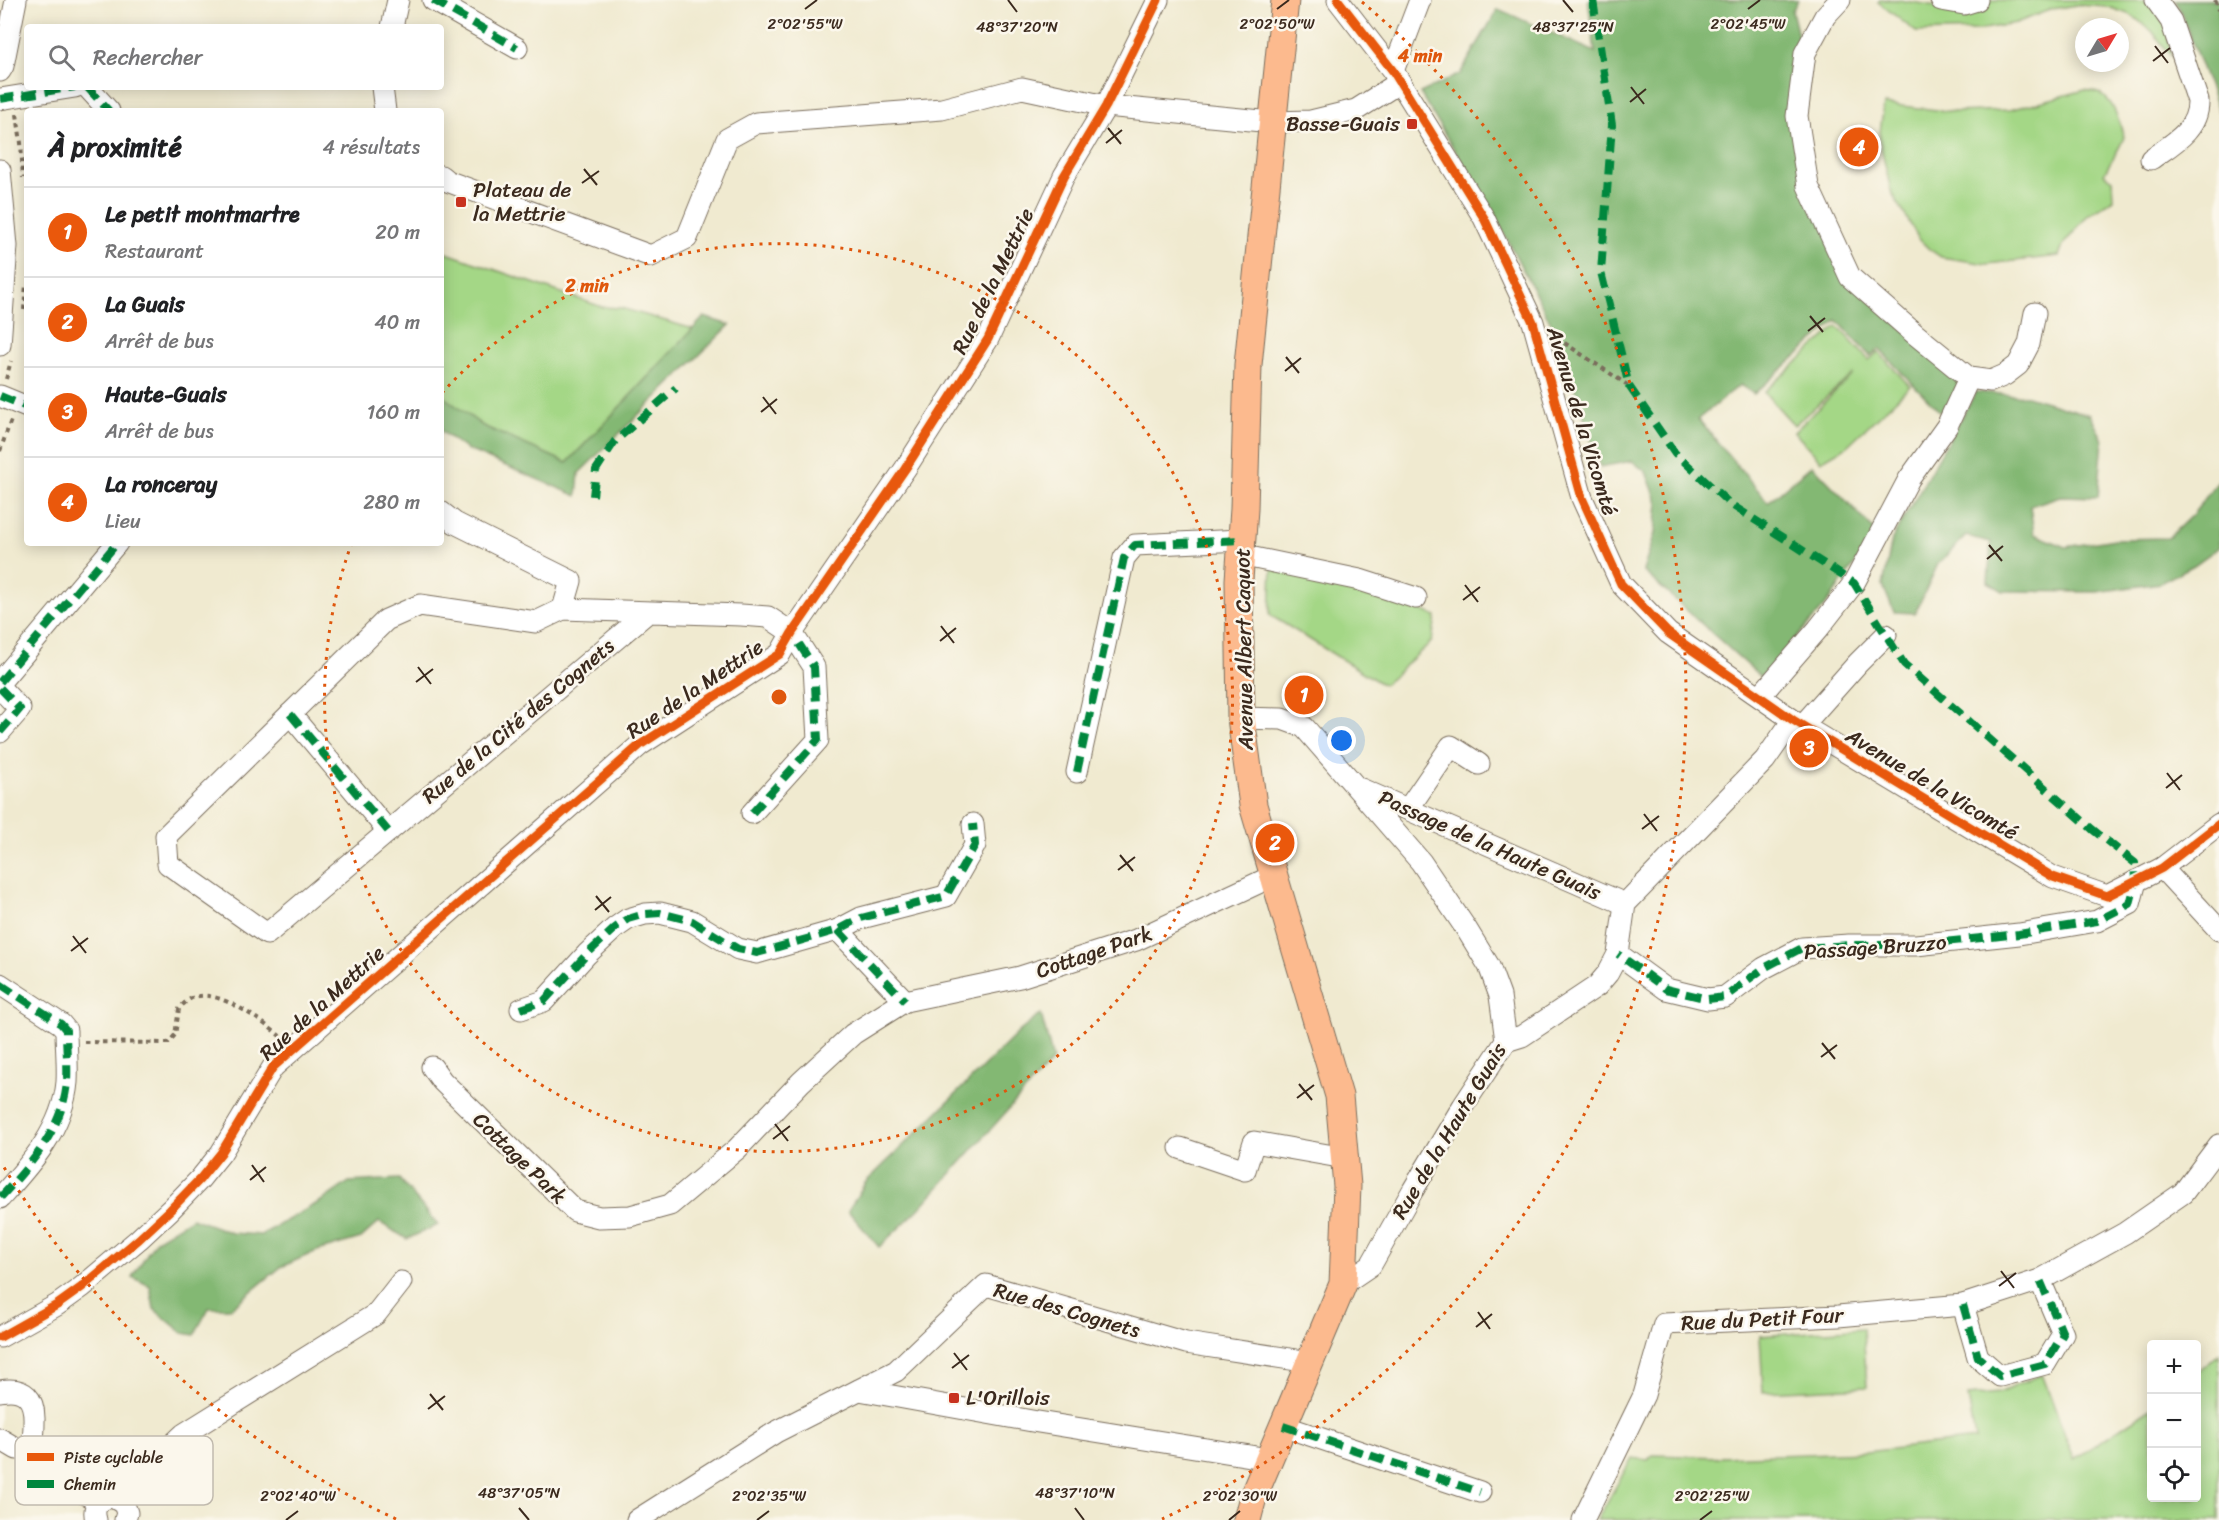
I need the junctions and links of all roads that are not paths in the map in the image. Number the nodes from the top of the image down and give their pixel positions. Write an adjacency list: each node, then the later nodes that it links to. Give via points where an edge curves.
1 (16, 0): 14 (street)
2 (398, 0): 12 (street)
3 (433, 0): 13 (street)
4 (1158, 0): 20 (street, Rue de la Mettrie)
5 (1285, 0): 23 (main road, Avenue Albert Caquot)
6 (1338, 0): 15 (street, Avenue de la Vicomté)
7 (1420, 0): 15 (street)
8 (1840, 0): 29 (street, via 1825,16 1806,52 1797,116 1808,186 1850,277)
9 (1941, 0): 10 (street, via 1964,4)
10 (1977, 0)
11 (2156, 0): 24 (street, via 2171,21 2199,108 2193,126)
12 (393, 24)
13 (517, 48)
14 (0, 71)
15 (1397, 77): 23 (street, via 1356,110 1311,122); 42 (street, Avenue de la Vicomté, via 1484,218 1533,322 1582,498 1621,584 1668,633)
16 (56, 90): 19 (street)
17 (90, 90): 21 (street)
18 (382, 90): 22 (street)
19 (0, 99)
20 (1106, 106): 23 (street); 26 (street, via 1022,88 942,109 756,123 727,139 687,238 651,256); 38 (street, Rue de la Mettrie, via 1064,176 988,339)
21 (106, 108)
22 (385, 108)
23 (1272, 122): 34 (main road, Avenue Albert Caquot, via 1248,365)
24 (2151, 159)
25 (0, 170): 28 (street, via 7,246)
26 (444, 178)
27 (2035, 313): 29 (street, via 2029,345 2018,364 1991,381)
28 (0, 345)
29 (1969, 378): 42 (street, via 1947,426 1909,479 1854,583)
30 (0, 396): 31 (street)
31 (24, 406)
32 (444, 514): 36 (street, via 571,581)
33 (114, 546): 40 (street)
34 (1241, 548): 35 (street); 44 (main road, Avenue Albert Caquot); 48 (street, via 1136,545 1124,558)
35 (1416, 598)
36 (563, 609): 37 (street, Rue de la Cité des Cognets); 43 (street, Rue de la Cité des Cognets, via 536,622 420,605 386,620)
37 (648, 612): 38 (street, Rue de la Cité des Cognets, via 768,617); 54 (street, Rue de la Cité des Cognets)
38 (792, 633): 51 (street, via 814,667 818,740); 75 (street, Rue de la Mettrie, via 780,654 640,745 273,1067 221,1153 170,1210 82,1287)
39 (1886, 636): 45 (street, Passage de la Haute Guais)
40 (0, 682)
41 (0, 688): 46 (street, via 20,709)
42 (1760, 696): 45 (street, Avenue de la Vicomté)
43 (290, 714): 54 (street); 54 (street, Rue de la Cité des Cognets, via 166,836 168,864 267,934)
44 (1241, 718): 49 (street, Rue de la Haute Guais, via 1282,719 1304,727); 56 (main road, Avenue Albert Caquot, via 1253,804)
45 (1797, 723): 57 (street, Avenue de la Vicomté, via 2053,877 2107,896); 58 (street, Passage de la Haute Guais)
46 (0, 732)
47 (1479, 764): 50 (street, via 1451,746)
48 (1077, 772)
49 (1356, 787): 50 (street, Passage de la Haute Guais); 65 (street, Rue de la Haute Guais, via 1421,862 1489,966 1500,996)
50 (1408, 809): 58 (street, Passage de la Haute Guais)
51 (752, 813)
52 (973, 824): 59 (street, via 975,844 946,896 861,918)
53 (2219, 824): 55 (street, Avenue de la Vicomté)
54 (388, 831)
55 (2162, 868): 57 (street, Avenue de la Vicomté); 60 (street)
56 (1273, 876): 63 (street, Cottage Park, via 1136,940 1020,977); 69 (main road, Avenue Albert Caquot, via 1339,1096)
57 (2136, 881): 61 (street, Passage Bruzzo, via 2130,904 2097,921 1916,945 1802,948 1764,968 1725,997 1708,999 1666,989)
58 (1625, 904): 61 (street, Passage de la Haute Guais)
59 (838, 930): 63 (street); 64 (street, via 757,953 738,949 692,921 660,913 645,914 615,928 544,1000)
60 (2219, 930)
61 (1618, 954): 65 (street, Passage de la Haute Guais, via 1597,986 1522,1036)
62 (0, 984): 70 (street, via 66,1030 67,1083 52,1133)
63 (905, 1000): 66 (street, Cottage Park, via 853,1034 737,1149 670,1205 630,1216 599,1217 575,1211)
64 (521, 1009)
65 (1506, 1041): 73 (street, Rue de la Haute Guais, via 1418,1180 1371,1265)
66 (432, 1067)
67 (2219, 1145): 71 (street, Rue du Petit Four, via 2183,1193 2125,1233)
68 (1180, 1148): 69 (street, via 1245,1170 1254,1142)
69 (1344, 1158): 73 (main road, Avenue Albert Caquot, via 1347,1186)
70 (0, 1198)
71 (2040, 1280): 74 (street, Rue du Petit Four); 74 (street, via 2063,1334 2045,1365 2000,1376 1978,1357)
72 (401, 1282): 81 (street, via 376,1314)
73 (1343, 1284): 76 (main road, Avenue Albert Caquot)
74 (1963, 1305): 88 (street, Rue du Petit Four, via 1838,1316 1665,1324 1644,1395)
75 (0, 1337)
76 (1310, 1362): 77 (street, Rue des Cognets, via 1186,1343 986,1285 896,1371); 79 (main road, Avenue Albert Caquot)
77 (859, 1390): 84 (street); 86 (street, Rue des Cognets, via 777,1432)
78 (0, 1391): 80 (street, via 10,1389 29,1397 34,1405)
79 (1283, 1426): 84 (main road, Avenue Albert Caquot); 85 (street)
80 (33, 1436)
81 (182, 1436)
82 (0, 1439): 83 (street)
83 (15, 1448)
84 (1269, 1459): 87 (main road, Avenue Albert Caquot)
85 (1480, 1492)
86 (637, 1520)
87 (1247, 1520)
88 (1583, 1520)

